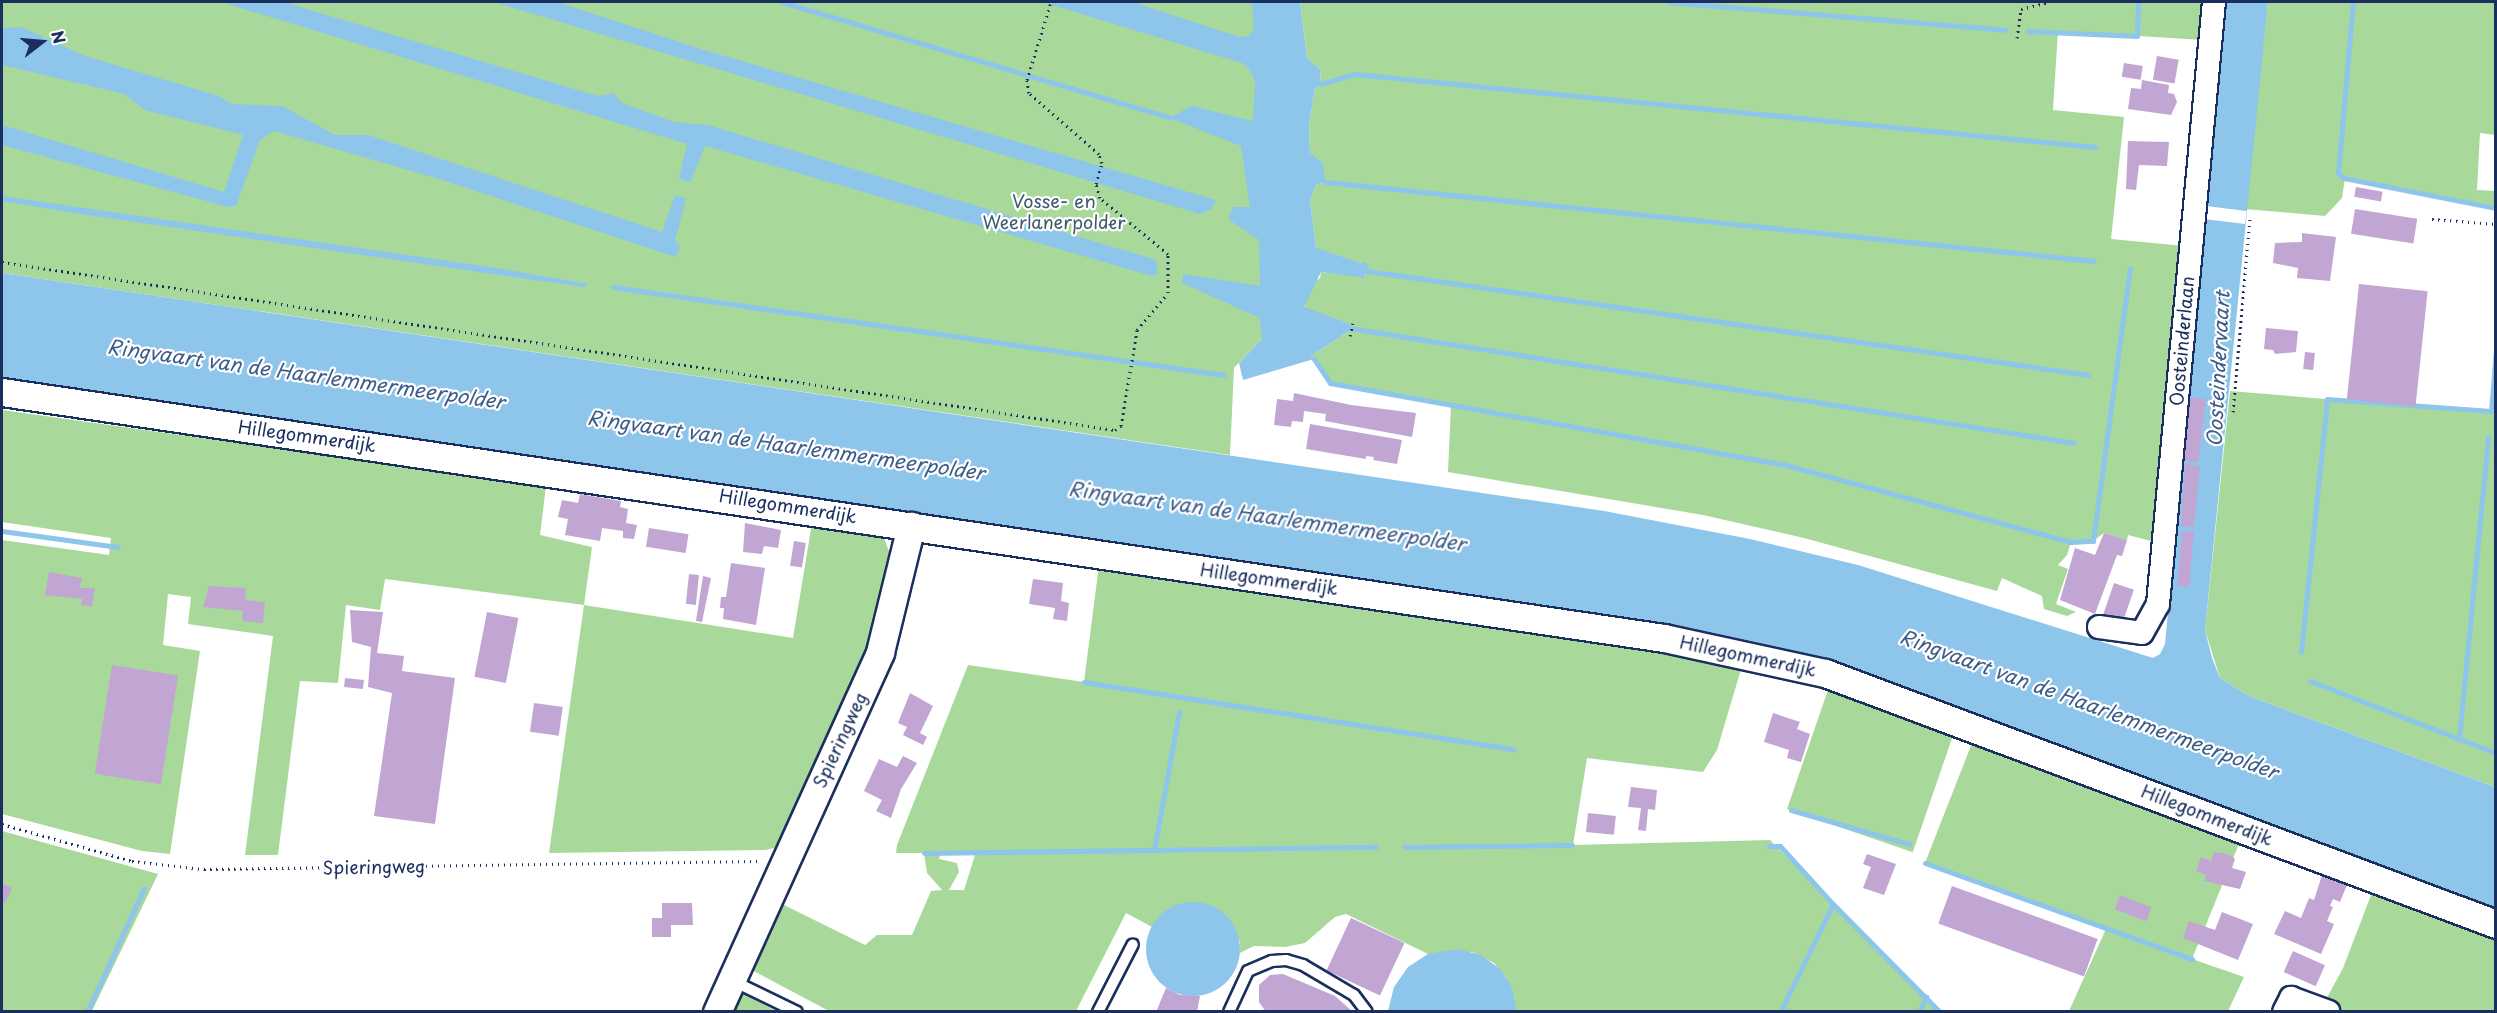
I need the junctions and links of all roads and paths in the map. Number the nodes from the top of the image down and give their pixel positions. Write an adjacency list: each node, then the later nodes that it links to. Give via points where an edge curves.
1 (1051, 2): 8 (path, via 1027,80 1029,93 1099,154 1102,163 1096,184 1100,198 1168,254 1168,293 1137,330 1120,426 1115,430)
2 (2049, 2): 4 (path, via 2021,9)
3 (2214, 2): 14 (street, Oosteinderlaan, via 2158,604 2142,633)
4 (2017, 38)
5 (2250, 218): 12 (path)
6 (2432, 219): 7 (path)
7 (2496, 224)
8 (2, 262)
9 (1353, 322): 10 (path)
10 (1350, 336)
11 (2, 392): 13 (street, Hillegommerdijk)
12 (2234, 412)
13 (910, 526): 17 (street, Hillegommerdijk, via 1664,638 1825,673); 19 (street, Spieringweg, via 880,652)
14 (2099, 627)
15 (2, 824): 16 (path, Spieringweg, via 132,861 204,869)
16 (752, 861)
17 (2496, 924)
18 (1133, 944): 22 (lane)
19 (731, 980): 20 (street, Spieringweg); 21 (lane)
20 (717, 1011)
21 (797, 1011)
22 (1098, 1011)
23 (1228, 1011): 24 (lane, via 1248,970 1286,960 1303,965 1354,995)
24 (1367, 1011)
25 (2284, 1011): 26 (street, via 2291,998)
26 (2329, 1011)

